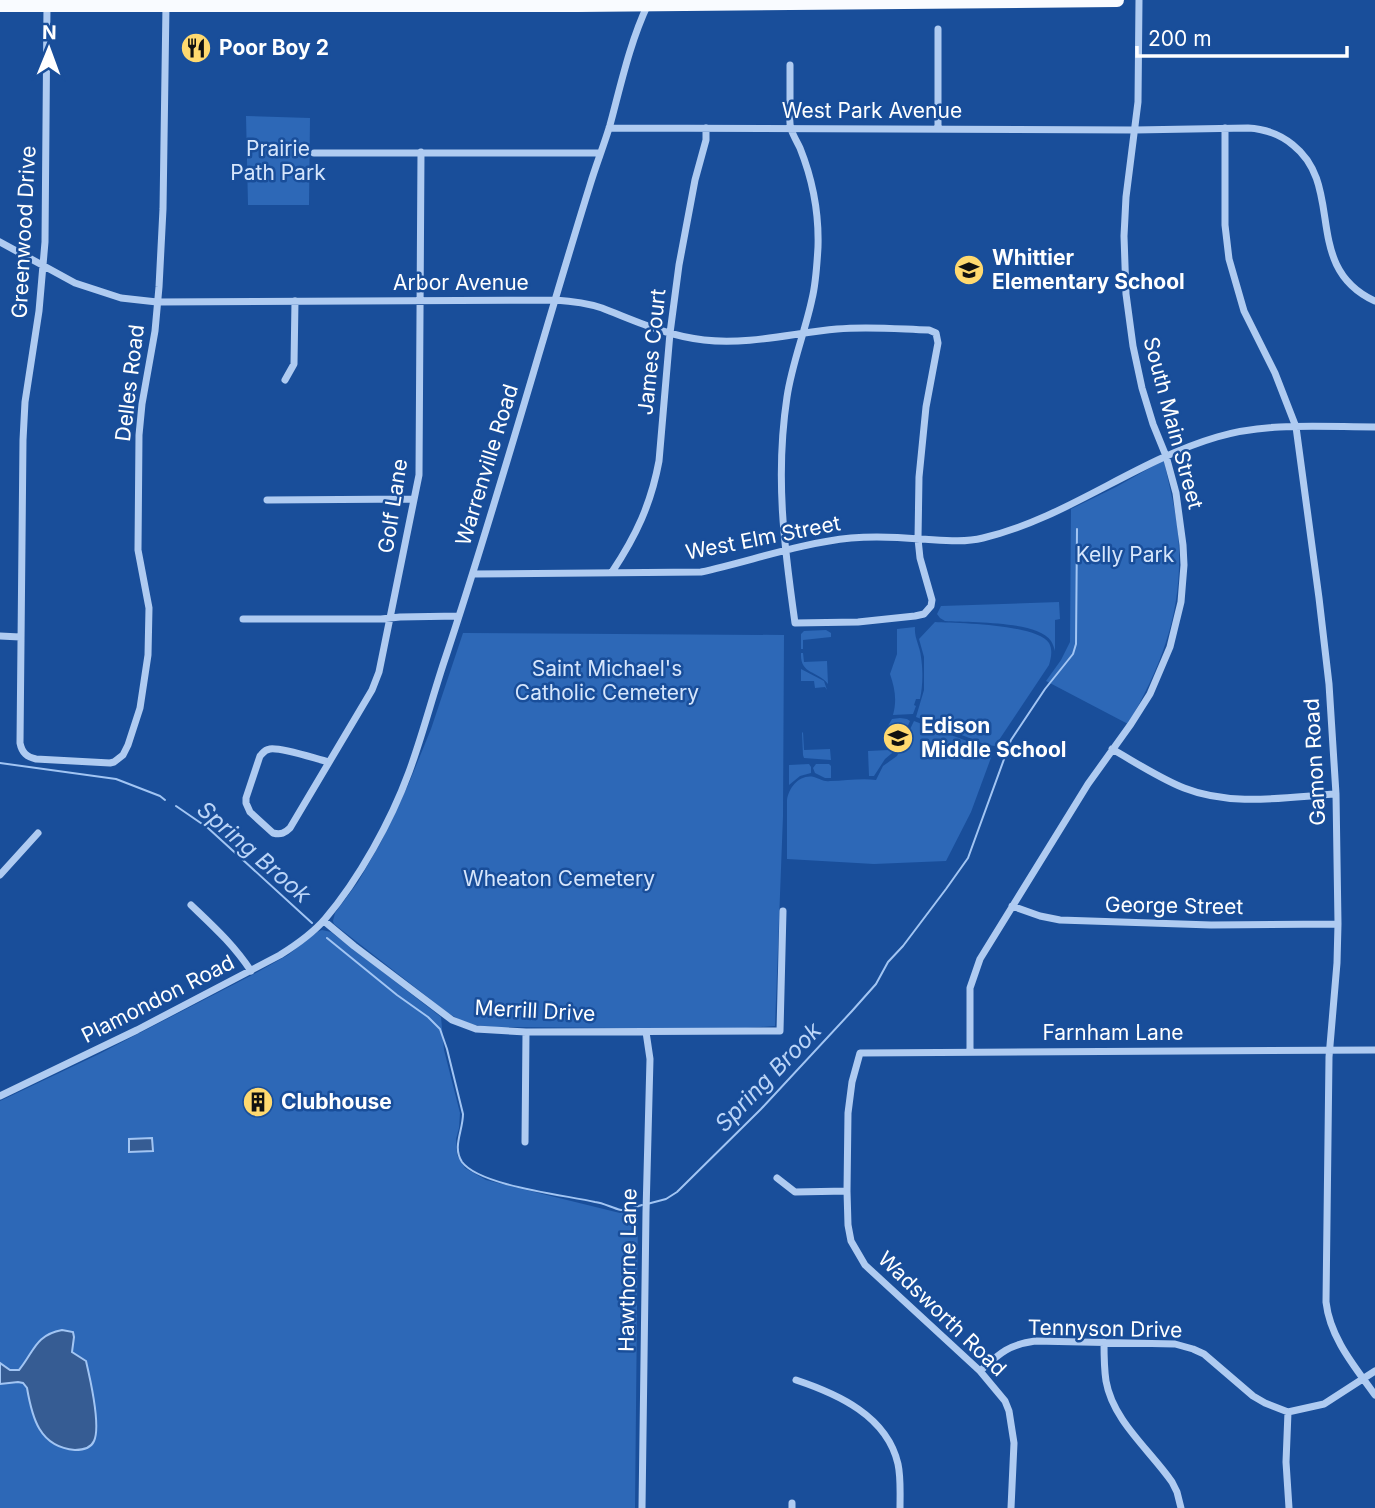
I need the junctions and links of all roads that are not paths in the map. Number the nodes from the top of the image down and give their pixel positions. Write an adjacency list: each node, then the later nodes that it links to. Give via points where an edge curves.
1 (1117, 0): 3 (main road)
2 (1139, 0): 17 (street, South Main Street)
3 (938, 1): 5 (main road)
4 (305, 2): 6 (main road); 7 (main road)
5 (790, 2): 7 (main road)
6 (160, 3): 9 (main road); 27 (street, Delles Road, via 162,222)
7 (648, 4): 12 (street, Warrenville Road)
8 (0, 5): 9 (main road)
9 (47, 5): 22 (street, Greenwood Drive)
10 (938, 29): 16 (street)
11 (790, 65): 14 (street)
12 (609, 128): 13 (street, West Park Avenue); 20 (street, Warrenville Road)
13 (706, 128): 14 (street, West Park Avenue); 28 (street, James Court)
14 (791, 128): 16 (street, West Park Avenue); 29 (street, via 810,180 817,223 815,287)
15 (1225, 128): 17 (street, West Park Avenue); 26 (street, West Park Avenue, via 1264,130 1301,151 1320,187 1336,265 1350,286); 31 (street, Gamon Road, via 1225,217 1231,267 1244,311)
16 (938, 129): 17 (street, West Park Avenue)
17 (1135, 130): 33 (street, South Main Street, via 1124,236 1127,303 1142,388)
18 (421, 152): 19 (street); 20 (street); 23 (street, Golf Lane)
19 (314, 153)
20 (600, 153): 24 (street, Warrenville Road)
21 (0, 242): 22 (street, Arbor Avenue)
22 (43, 265): 27 (street, Arbor Avenue, via 99,291); 44 (street, Greenwood Drive, via 24,418)
23 (420, 300): 24 (street, Arbor Avenue); 25 (street, Arbor Avenue); 34 (street, Golf Lane, via 419,475)
24 (555, 300): 28 (street, Arbor Avenue, via 592,305); 39 (street, Warrenville Road)
25 (295, 301): 27 (street, Arbor Avenue); 30 (street, via 293,364)
26 (1375, 301)
27 (157, 302): 46 (street, Delles Road, via 139,435 138,550 149,608 147,666 137,719 123,755 110,764 36,759)
28 (670, 333): 29 (street, Arbor Avenue, via 728,342); 38 (street, James Court, via 656,479 642,521)
29 (803, 333): 36 (street, Arbor Avenue, via 860,328 936,333 922,433); 37 (street, via 783,421 780,496)
30 (285, 380)
31 (1296, 427): 32 (street, West Elm Street); 33 (street, West Elm Street, via 1228,434); 48 (street, Gamon Road, via 1324,641)
32 (1375, 427)
33 (1166, 456): 36 (street, West Elm Street, via 1065,507 986,537 956,541); 45 (street, South Main Street, via 1183,545 1178,616 1154,686)
34 (414, 499): 35 (street); 41 (street, Golf Lane)
35 (267, 500)
36 (918, 538): 37 (street, West Elm Street, via 851,538); 37 (street, via 931,606 924,614 858,622 795,623)
37 (784, 550): 38 (street, West Elm Street, via 701,572)
38 (612, 572): 39 (street, West Elm Street)
39 (473, 574): 40 (street, Warrenville Road)
40 (459, 616): 41 (street); 54 (street, Warrenville Road, via 402,791 363,866)
41 (391, 618): 42 (street); 47 (street, Golf Lane, via 372,690)
42 (243, 619)
43 (0, 636): 44 (street)
44 (20, 637): 46 (street, Greenwood Drive, via 20,743)
45 (1112, 749): 48 (street, via 1178,785 1216,797); 52 (street, South Main Street)
46 (24, 753)
47 (329, 762): 47 (street, Golf Lane, via 274,748 264,751 246,797 250,812 274,833 282,834)
48 (1336, 794): 55 (street, Gamon Road)
49 (38, 834): 50 (street)
50 (0, 875)
51 (191, 905): 56 (street, via 228,940)
52 (1012, 906): 55 (street, George Street, via 1060,920); 61 (street, South Main Street, via 972,978)
53 (783, 911): 58 (street, Merrill Drive, via 780,1031)
54 (324, 921): 56 (street, Plamondon Road); 57 (street, Merrill Drive, via 452,1020 477,1029)
55 (1338, 924): 59 (street, Gamon Road)
56 (251, 971): 63 (street, Plamondon Road)
57 (526, 1032): 58 (street, Merrill Drive); 64 (street)
58 (646, 1032): 74 (street, Hawthorne Lane, via 650,1059)
59 (1331, 1050): 60 (street, Farnham Lane); 61 (street, Farnham Lane); 70 (street, Gamon Road, via 1327,1310 1338,1340)
60 (1375, 1050)
61 (970, 1051): 62 (street, Farnham Lane, via 869,1051 860,1052)
62 (857, 1061): 66 (street, Wadsworth Road, via 848,1113)
63 (0, 1096)
64 (525, 1142)
65 (777, 1178): 66 (street, via 795,1192)
66 (846, 1191): 68 (street, Wadsworth Road, via 849,1233 864,1265)
67 (1104, 1342): 68 (street, Tennyson Drive, via 1023,1343 1001,1351); 73 (street, Tennyson Drive, via 1169,1343 1193,1349 1213,1360 1253,1396); 77 (street, via 1106,1381 1115,1407 1172,1482)
68 (980, 1371): 76 (street, Wadsworth Road, via 1009,1411 1014,1454)
69 (1375, 1371): 70 (street)
70 (1363, 1379): 72 (street, Gamon Road); 73 (street, via 1324,1404)
71 (796, 1380): 75 (street, via 843,1399 879,1426 897,1461)
72 (1375, 1395)
73 (1288, 1412): 78 (street)
74 (642, 1508)
75 (900, 1508)
76 (1011, 1508)
77 (1181, 1508)
78 (1289, 1508)

